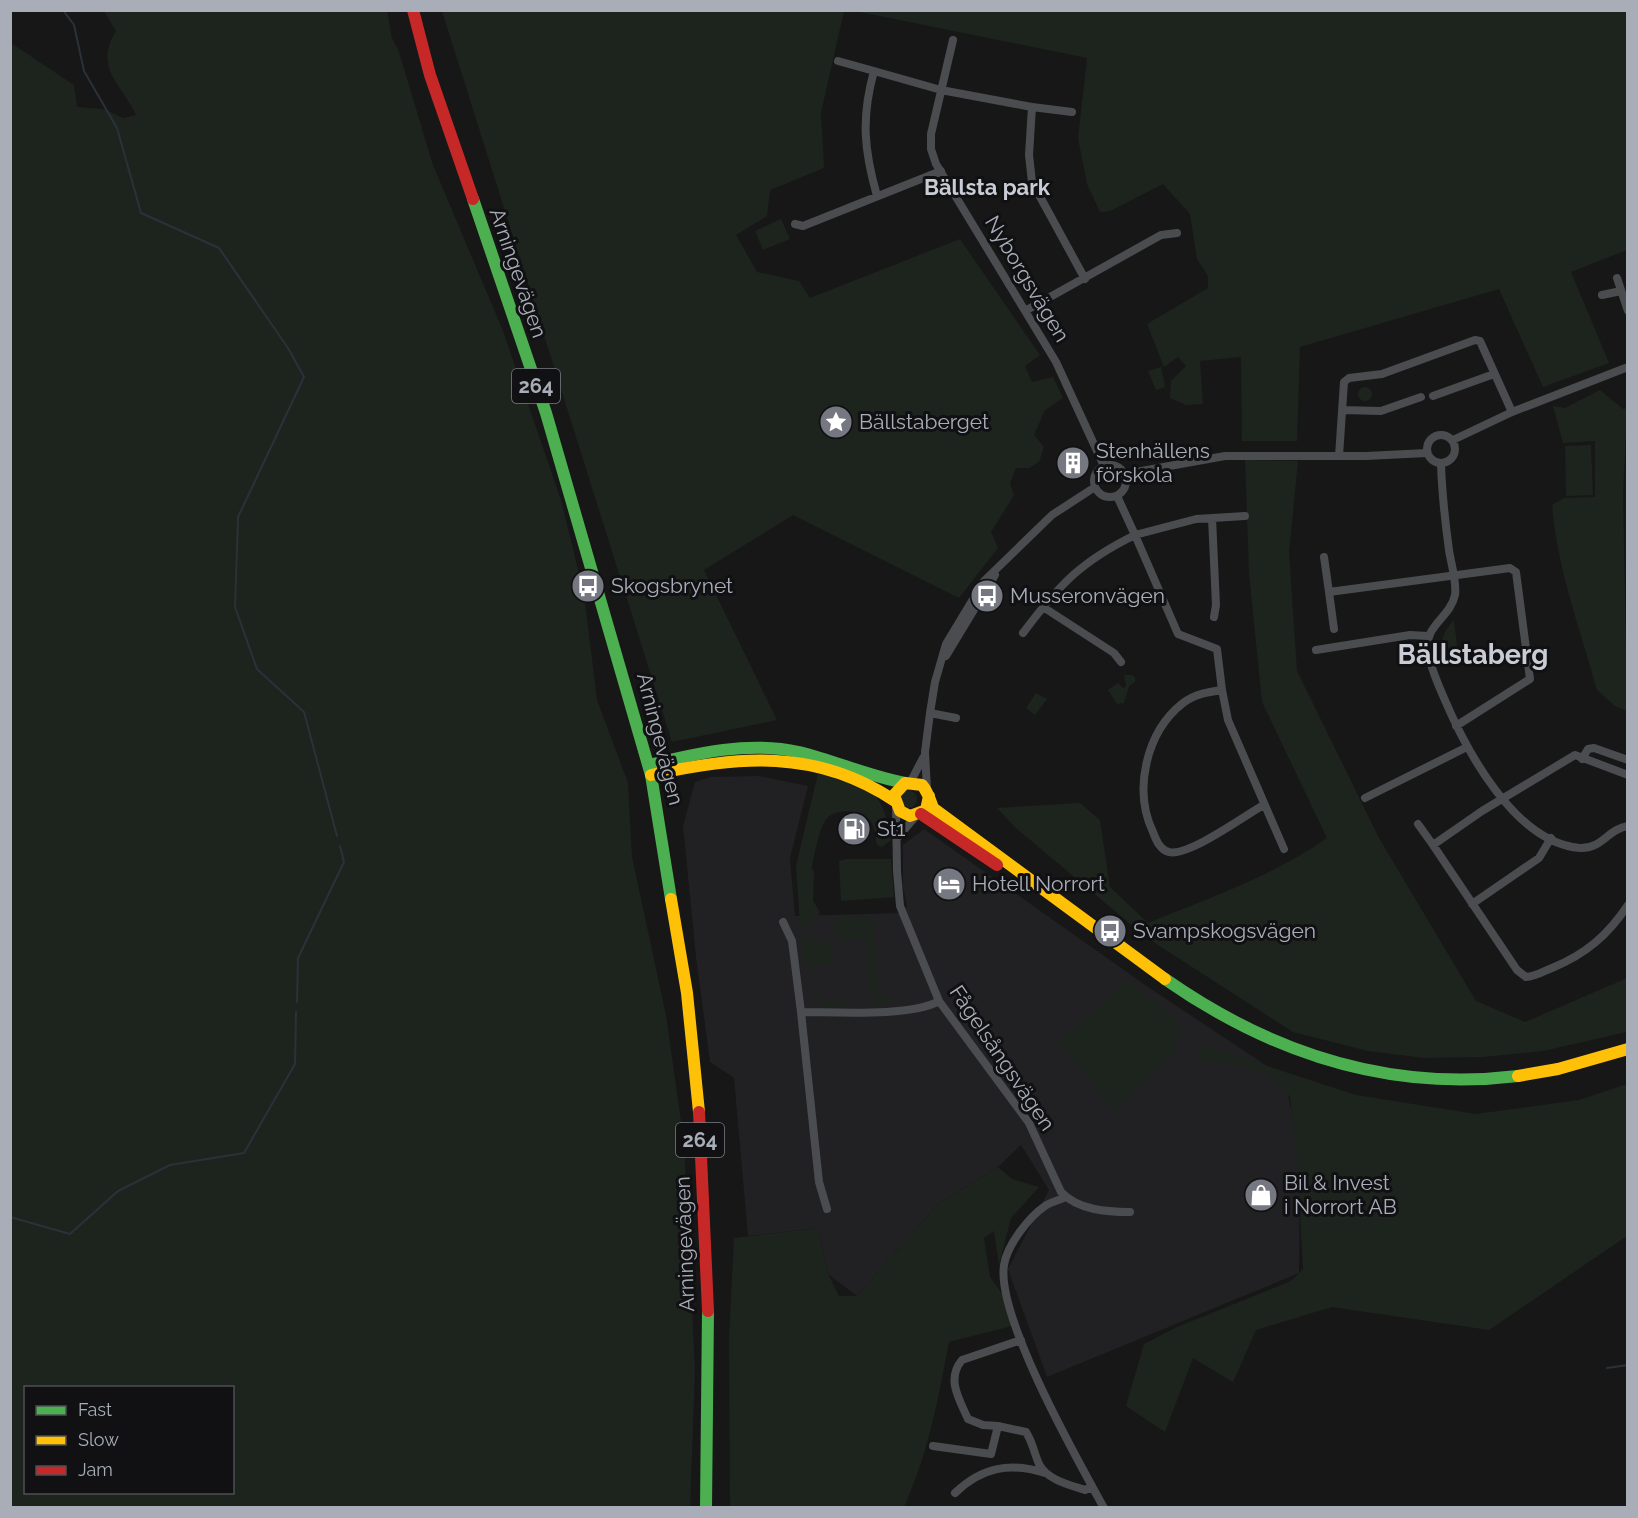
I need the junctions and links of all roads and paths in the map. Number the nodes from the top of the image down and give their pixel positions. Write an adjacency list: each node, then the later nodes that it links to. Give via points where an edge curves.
1 (413, 10): 54 (main road, Arningevägen / 264, via 430,75 546,413)
2 (953, 40): 5 (street, Nyborgsvägen)
3 (837, 61): 4 (street)
4 (874, 71): 5 (street); 9 (street, via 865,107 865,143)
5 (941, 90): 6 (street); 8 (street, Nyborgsvägen, via 931,150)
6 (1032, 107): 7 (street); 13 (street, via 1032,182)
7 (1072, 112)
8 (941, 171): 9 (street); 16 (street, Nyborgsvägen)
9 (876, 196): 10 (street, via 803,226)
10 (795, 224)
11 (1177, 233): 13 (street, via 1161,235)
12 (1617, 278): 14 (street)
13 (1085, 279): 16 (street)
14 (1621, 291): 15 (street); 17 (street)
15 (1602, 296)
16 (1025, 311): 28 (street, Nyborgsvägen, via 1066,381)
17 (1628, 311)
18 (1628, 367): 23 (street)
19 (1494, 374): 20 (street); 22 (street, via 1480,341 1475,340 1382,374 1348,378 1344,382); 23 (street)
20 (1433, 396)
21 (1421, 397): 22 (street, via 1381,411)
22 (1343, 410): 26 (street)
23 (1512, 412): 24 (street)
24 (1453, 440): 25 (street, via 1443,435 1433,437); 27 (street, via 1454,457)
25 (1427, 453): 26 (street); 27 (street)
26 (1339, 456): 29 (street, via 1225,456)
27 (1441, 464): 36 (street)
28 (1104, 466): 29 (street, via 1116,465); 30 (street, via 1095,474)
29 (1125, 474): 31 (street, via 1126,486)
30 (1095, 487): 31 (street, via 1103,495); 46 (street, via 1052,515 984,581 946,644 934,682)
31 (1117, 496): 34 (street)
32 (1245, 516): 33 (street)
33 (1212, 518): 34 (street); 39 (street)
34 (1135, 535): 38 (street, via 1084,565); 45 (street, via 1178,634 1217,649)
35 (1324, 557): 37 (street)
36 (1453, 576): 37 (street); 42 (street, via 1453,600); 48 (street, via 1510,568 1516,572 1530,674 1528,682)
37 (1329, 592): 40 (street)
38 (1043, 607): 41 (street); 44 (street, via 1114,653)
39 (1214, 617)
40 (1334, 629)
41 (1023, 633)
42 (1428, 636): 43 (street, via 1410,635); 48 (street, via 1428,651)
43 (1316, 650)
44 (1120, 662)
45 (1222, 690): 61 (street, via 1228,720); 61 (street, via 1198,694 1184,703 1161,729 1151,745 1143,806 1160,847 1170,853 1189,849)
46 (930, 713): 47 (street); 50 (street)
47 (956, 718)
48 (1456, 726): 49 (street)
49 (1467, 747): 58 (street); 59 (street)
50 (925, 752): 56 (street); 57 (street)
51 (1582, 759): 52 (street, via 1588,749 1594,748); 55 (street); 59 (street, via 1575,755)
52 (1628, 760)
53 (837, 769): 54 (main road, via 805,759 749,757); 56 (main road); 60 (main road, via 884,793)
54 (650, 770): 85 (main road, Arningevägen / 264, via 687,993 698,1090 708,1275)
55 (1628, 775)
56 (908, 782): 57 (main road, via 922,785); 60 (main road, via 896,790)
57 (928, 793): 62 (main road, via 929,803); 71 (main road, via 933,808)
58 (1365, 798)
59 (1501, 799): 66 (street, via 1519,818); 67 (street)
60 (896, 804): 62 (main road, via 905,815); 65 (street, Fågelsångsvägen)
61 (1262, 806): 68 (street)
62 (919, 815): 65 (street); 71 (main road)
63 (1418, 824): 67 (street)
64 (1628, 826): 66 (street, via 1616,829 1590,848 1577,848)
65 (898, 837): 73 (street, Fågelsångsvägen, via 900,906)
66 (1551, 838): 69 (street, via 1539,858)
67 (1433, 845): 69 (street)
68 (1284, 849)
69 (1472, 904): 70 (street, via 1517,970 1526,977 1572,960 1587,950 1609,931)
70 (1628, 905)
71 (1075, 916): 75 (main road, via 1201,1004 1267,1039 1315,1058 1435,1080 1477,1080 1538,1074)
72 (783, 922): 74 (street, via 792,941)
73 (939, 1001): 74 (street, via 928,1007 904,1010); 76 (street, Fågelsångsvägen, via 1029,1123)
74 (801, 1012): 77 (street, via 819,1182)
75 (1628, 1049)
76 (1066, 1197): 78 (street, via 1102,1212); 79 (street, via 1045,1206 1011,1244 1004,1266 1005,1287)
77 (827, 1209)
78 (1130, 1212)
79 (1021, 1340): 80 (street, via 962,1360 957,1366 953,1386 968,1419); 83 (street)
80 (998, 1426): 81 (street, via 991,1454); 82 (street, via 1026,1432 1040,1466)
81 (933, 1446)
82 (1050, 1474): 83 (street, via 1085,1490); 84 (street, via 1020,1466 987,1470)
83 (1092, 1486): 86 (street)
84 (956, 1493)
85 (706, 1508)
86 (1104, 1508)

